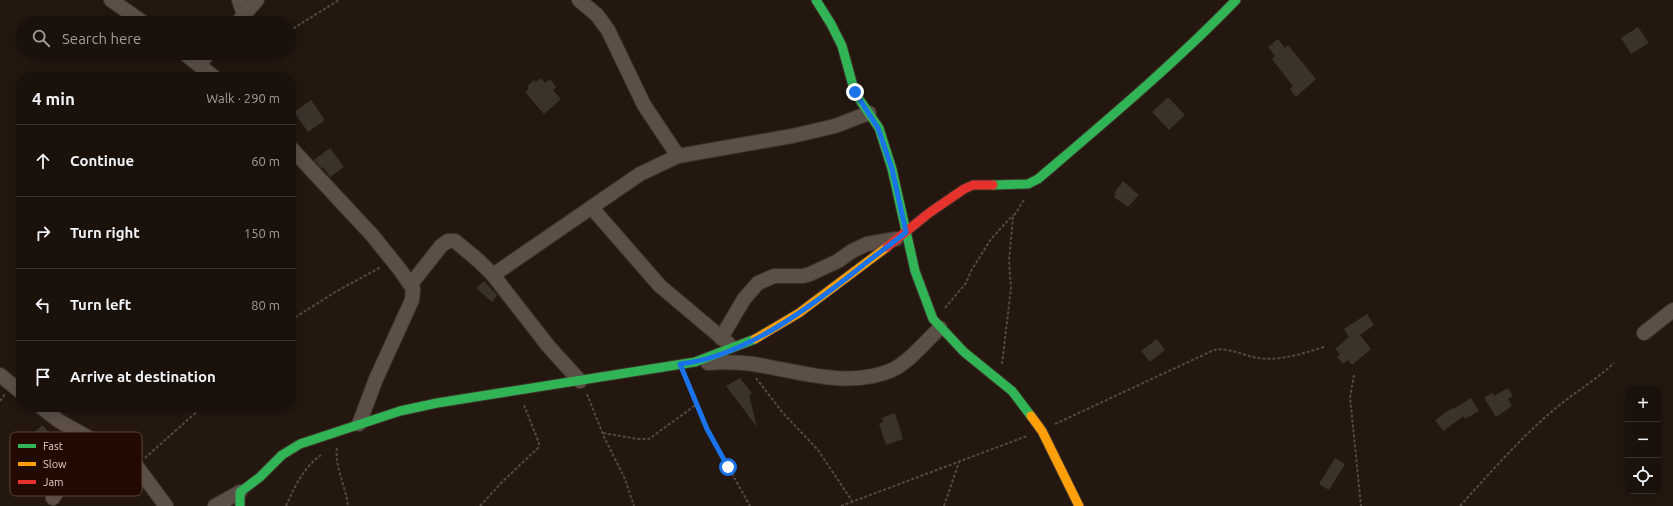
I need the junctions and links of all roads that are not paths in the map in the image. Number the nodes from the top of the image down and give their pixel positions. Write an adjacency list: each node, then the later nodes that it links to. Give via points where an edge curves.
1 (111, 0): 7 (street)
2 (239, 0): 8 (street)
3 (257, 0): 9 (street)
4 (816, 0): 14 (street, via 840,41 855,92)
5 (1236, 0): 18 (street, via 1196,41 1130,101 1038,179 1028,184 968,187)
6 (583, 1): 16 (street, via 608,30 644,105)
7 (134, 16)
8 (240, 16)
9 (243, 16)
10 (194, 60): 12 (street)
11 (203, 60): 12 (street)
12 (199, 64): 13 (street)
13 (208, 72)
14 (869, 113): 16 (street, via 835,126 792,136); 18 (street, via 878,128 892,169)
15 (296, 153): 20 (street, via 372,235)
16 (678, 156): 17 (street, via 640,174)
17 (592, 208): 19 (street); 24 (street, via 660,286)
18 (902, 235): 22 (street, via 924,301); 24 (street, via 867,244 810,274 774,276 758,283 744,299); 25 (street, via 799,313 757,338)
19 (493, 275): 20 (street, via 455,241 448,241 441,246); 28 (street, via 549,347)
20 (411, 284): 31 (street, via 412,300 376,379)
21 (1673, 310): 23 (street)
22 (937, 324): 26 (street, via 901,365 875,375 830,377 745,363); 38 (street, via 964,352 1012,391 1042,431)
23 (1644, 333)
24 (721, 338): 25 (street)
25 (734, 348): 26 (street)
26 (695, 362): 28 (street)
27 (0, 375): 29 (street)
28 (580, 381): 31 (street, via 415,408)
29 (16, 388)
30 (47, 412): 32 (street)
31 (359, 424): 34 (street, via 290,449)
32 (78, 432)
33 (142, 474): 35 (street)
34 (240, 492): 36 (street); 37 (street)
35 (166, 506)
36 (215, 506)
37 (240, 506)
38 (1079, 506)

